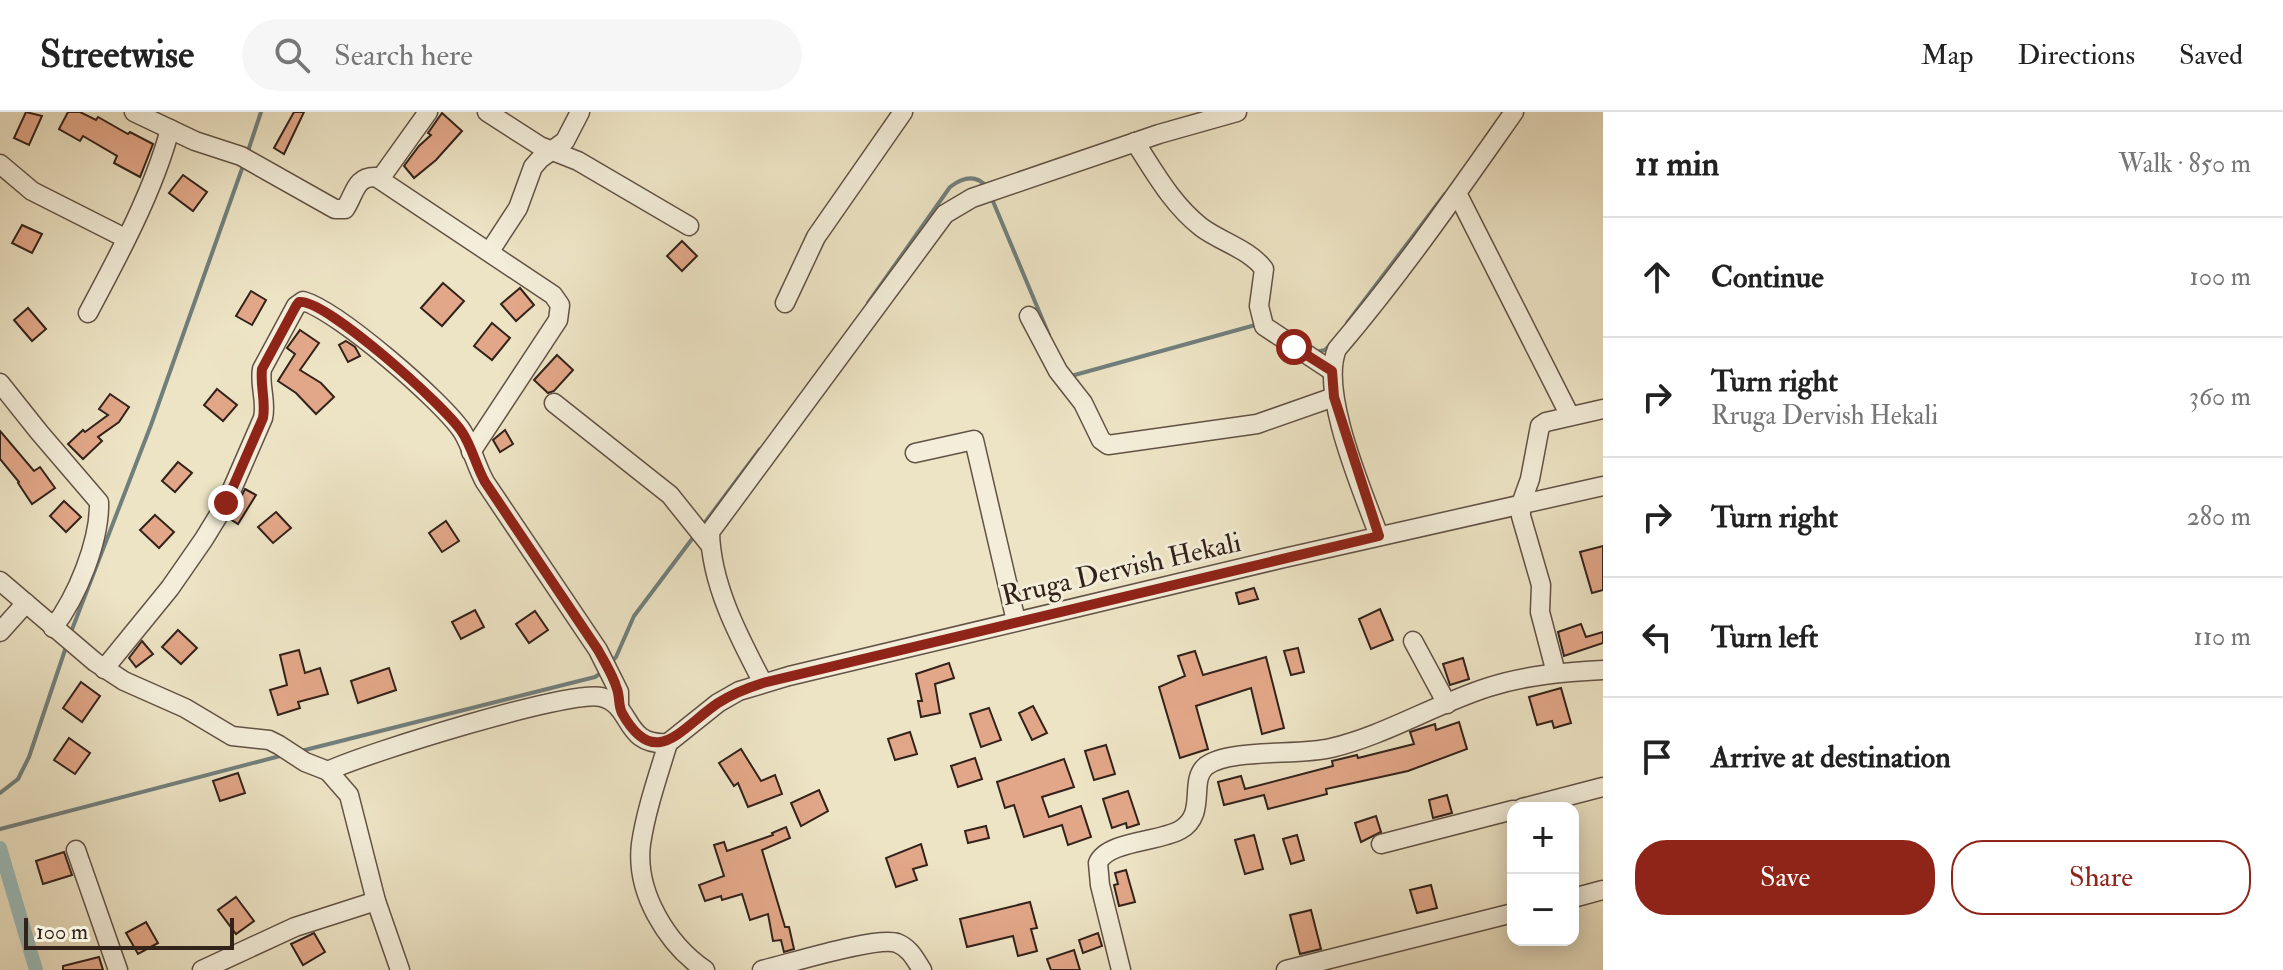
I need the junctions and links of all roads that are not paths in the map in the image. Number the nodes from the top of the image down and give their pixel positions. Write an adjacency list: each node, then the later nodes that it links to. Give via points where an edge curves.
1 (134, 112): 8 (street)
2 (428, 112): 12 (street)
3 (487, 112): 10 (street)
4 (580, 112): 10 (street, via 565,141)
5 (903, 112): 17 (street, via 816,237)
6 (1237, 112): 9 (street)
7 (1514, 112): 13 (street)
8 (170, 129): 12 (street, via 245,159 341,211 359,182 370,176); 15 (street)
9 (1135, 142): 20 (street, via 1179,208 1264,269 1262,319); 31 (street, via 972,198 945,214)
10 (552, 152): 14 (street, via 578,161); 16 (street, via 533,167 518,208)
11 (0, 164): 15 (street, via 32,191)
12 (380, 179): 16 (street)
13 (1457, 193): 20 (street, via 1380,300 1337,349); 25 (street)
14 (689, 226)
15 (125, 238): 18 (street)
16 (490, 251): 26 (street, via 553,295 560,312)
17 (785, 303)
18 (88, 313)
19 (1029, 316): 22 (street, via 1108,445 1257,424)
20 (1332, 371): 22 (street)
21 (0, 383): 36 (street, via 99,502 98,524 64,613)
22 (1334, 397): 30 (street)
23 (554, 403): 31 (street, via 670,495)
24 (1603, 409): 25 (street)
25 (1570, 416): 29 (street, via 1540,426)
26 (471, 452): 38 (street, via 457,425 409,377 348,328 308,301 299,302 262,369 263,418 226,503 170,588); 43 (street, via 485,482 598,650 619,692)
27 (915, 453): 34 (street, via 974,440)
28 (1603, 486): 29 (street, Rruga Dervish Hekali)
29 (1521, 504): 30 (street, Rruga Dervish Hekali); 40 (street)
30 (1379, 536): 34 (street, Rruga Dervish Hekali)
31 (706, 540): 41 (street, via 720,587)
32 (0, 581): 33 (street)
33 (26, 603): 35 (street); 36 (street)
34 (1016, 621): 41 (street, Rruga Dervish Hekali)
35 (0, 632)
36 (63, 636): 38 (street)
37 (1413, 641): 42 (street)
38 (104, 669): 45 (street, via 232,736 269,740)
39 (1603, 670): 40 (street)
40 (1556, 673): 42 (street, via 1488,687)
41 (763, 683): 44 (street, Rruga Dervish Hekali, via 718,703)
42 (1447, 704): 61 (street, via 1332,748 1249,754 1209,764 1199,777 1197,810 1181,830 1106,852 1098,863)
43 (619, 708): 44 (street, via 644,740); 45 (street, via 604,697 580,696)
44 (668, 743): 58 (street, via 641,846 642,871 659,922 673,943)
45 (328, 771): 53 (street, via 349,795)
46 (1603, 787): 47 (street)
47 (1545, 802)
48 (1507, 812): 49 (street)
49 (1381, 844)
50 (76, 850): 55 (street)
51 (1603, 890): 52 (street)
52 (1579, 896)
53 (376, 901): 56 (street, via 295,927); 57 (street)
54 (1507, 915): 62 (street)
55 (118, 970)
56 (202, 970)
57 (400, 970)
58 (705, 970)
59 (762, 970): 60 (street, via 894,942 908,949)
60 (922, 970)
61 (1121, 970)
62 (1286, 970)

